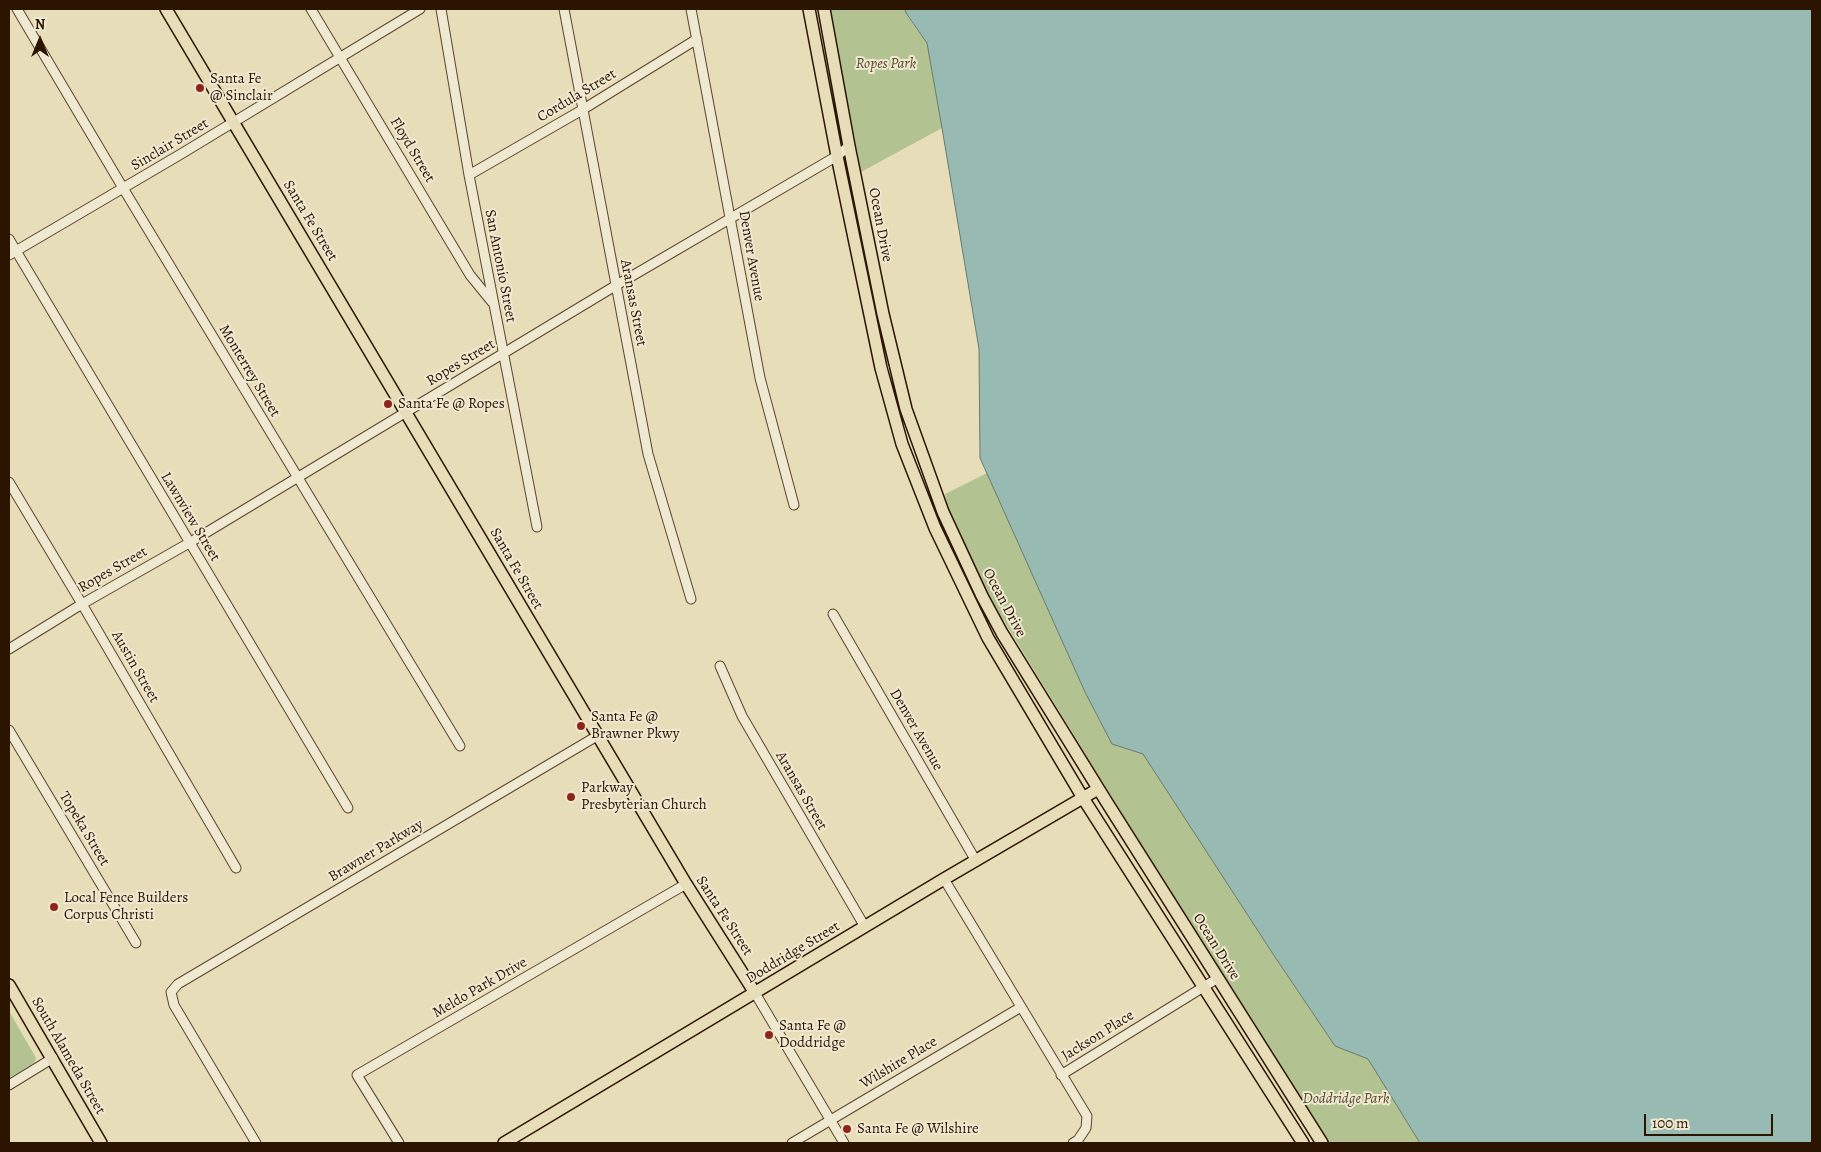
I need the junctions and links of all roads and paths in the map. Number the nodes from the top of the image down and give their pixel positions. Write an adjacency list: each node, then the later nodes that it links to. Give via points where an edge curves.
1 (17, 9): 17 (street, Monterrey Street)
2 (166, 9): 13 (main road, Santa Fe Street)
3 (311, 9): 11 (street, Floyd Street)
4 (420, 9): 11 (street, Sinclair Street)
5 (440, 9): 16 (street, San Antonio Street)
6 (564, 9): 12 (street, Aransas Street)
7 (691, 9): 10 (street, Denver Avenue)
8 (809, 9): 15 (main road, Ocean Drive)
9 (824, 9): 14 (main road, Ocean Drive)
10 (697, 39): 12 (street, Cordula Street); 18 (street, Denver Avenue)
11 (341, 58): 13 (street, Sinclair Street); 24 (street, Floyd Street, via 470,275)
12 (582, 110): 16 (street, Cordula Street); 23 (street, Aransas Street)
13 (234, 122): 17 (street, Sinclair Street); 31 (main road, Santa Fe Street)
14 (849, 146): 15 (street, Ropes Street); 21 (main road, Ocean Drive)
15 (837, 156): 18 (street, Ropes Street); 22 (main road, Ocean Drive)
16 (469, 175): 24 (street, San Antonio Street)
17 (123, 188): 20 (street, Sinclair Street); 33 (street, Monterrey Street)
18 (731, 218): 23 (street, Ropes Street); 35 (street, Denver Avenue, via 760,378)
19 (9, 239): 20 (street, Lawnview Street)
20 (12, 253): 37 (street, Lawnview Street)
21 (873, 266): 22 (main road); 25 (main road, Ocean Drive)
22 (860, 271): 26 (main road, Ocean Drive)
23 (615, 286): 27 (street, Ropes Street); 40 (street, Aransas Street, via 648,454)
24 (493, 303): 27 (street, San Antonio Street)
25 (883, 314): 26 (main road); 28 (main road, Ocean Drive)
26 (870, 317): 29 (main road, Ocean Drive)
27 (503, 354): 31 (street, Ropes Street); 36 (street, San Antonio Street)
28 (894, 365): 29 (main road); 30 (main road, Ocean Drive)
29 (881, 368): 32 (main road, Ocean Drive)
30 (906, 409): 32 (main road); 38 (main road, Ocean Drive, via 943,512)
31 (406, 411): 33 (street, Ropes Street); 46 (main road, Santa Fe Street)
32 (893, 413): 39 (main road, Ocean Drive, via 917,484)
33 (298, 478): 37 (street, Ropes Street); 47 (street, Monterrey Street)
34 (9, 482): 41 (street, Austin Street)
35 (794, 505)
36 (536, 527)
37 (189, 542): 41 (street, Ropes Street); 50 (street, Lawnview Street)
38 (966, 562): 39 (main road); 48 (main road, Ocean Drive, via 1002,633)
39 (954, 569): 49 (main road, Ocean Drive, via 988,638)
40 (691, 598)
41 (82, 604): 43 (street, Ropes Street); 52 (street, Austin Street)
42 (833, 614): 51 (street, Denver Avenue)
43 (9, 648)
44 (720, 666): 55 (street, Aransas Street, via 742,716)
45 (9, 730): 56 (street, Topeka Street)
46 (597, 736): 54 (main road, Santa Fe Street); 72 (street, Brawner Parkway, via 178,984 171,992 174,1005)
47 (460, 746)
48 (1098, 789): 49 (main road, Doddridge Street); 57 (main road, Ocean Drive)
49 (1083, 798): 51 (main road, Doddridge Street); 59 (main road, Ocean Drive)
50 (348, 808)
51 (976, 861): 53 (main road, Doddridge Street)
52 (236, 868)
53 (944, 879): 55 (main road, Doddridge Street); 62 (street)
54 (686, 884): 60 (main road, Santa Fe Street); 73 (street, Meldo Park Drive, via 357,1075)
55 (865, 927): 60 (main road, Doddridge Street)
56 (136, 943)
57 (1218, 978): 59 (street, Jackson Place); 63 (main road, Ocean Drive)
58 (9, 984): 61 (main road, South Alameda Street)
59 (1203, 987): 64 (main road, Ocean Drive); 66 (street, Jackson Place)
60 (755, 993): 70 (street, Santa Fe Street); 74 (main road, Doddridge Street)
61 (12, 997): 65 (main road, South Alameda Street)
62 (1021, 1007): 66 (street); 70 (street, Wilshire Place)
63 (1260, 1045): 64 (main road); 68 (main road, Ocean Drive)
64 (1246, 1055): 69 (main road, Ocean Drive)
65 (53, 1058): 67 (street); 71 (main road, South Alameda Street)
66 (1062, 1075): 77 (street, Jackson Place, via 1087,1116 1086,1128)
67 (9, 1085)
68 (1297, 1103): 69 (main road); 79 (main road, Ocean Drive)
69 (1283, 1112): 78 (main road, Ocean Drive)
70 (830, 1120): 75 (street, Wilshire Place); 76 (street, Santa Fe Street)
71 (101, 1143)
72 (256, 1143)
73 (399, 1143)
74 (504, 1143)
75 (792, 1143)
76 (844, 1143)
77 (1073, 1143)
78 (1304, 1143)
79 (1322, 1143)

